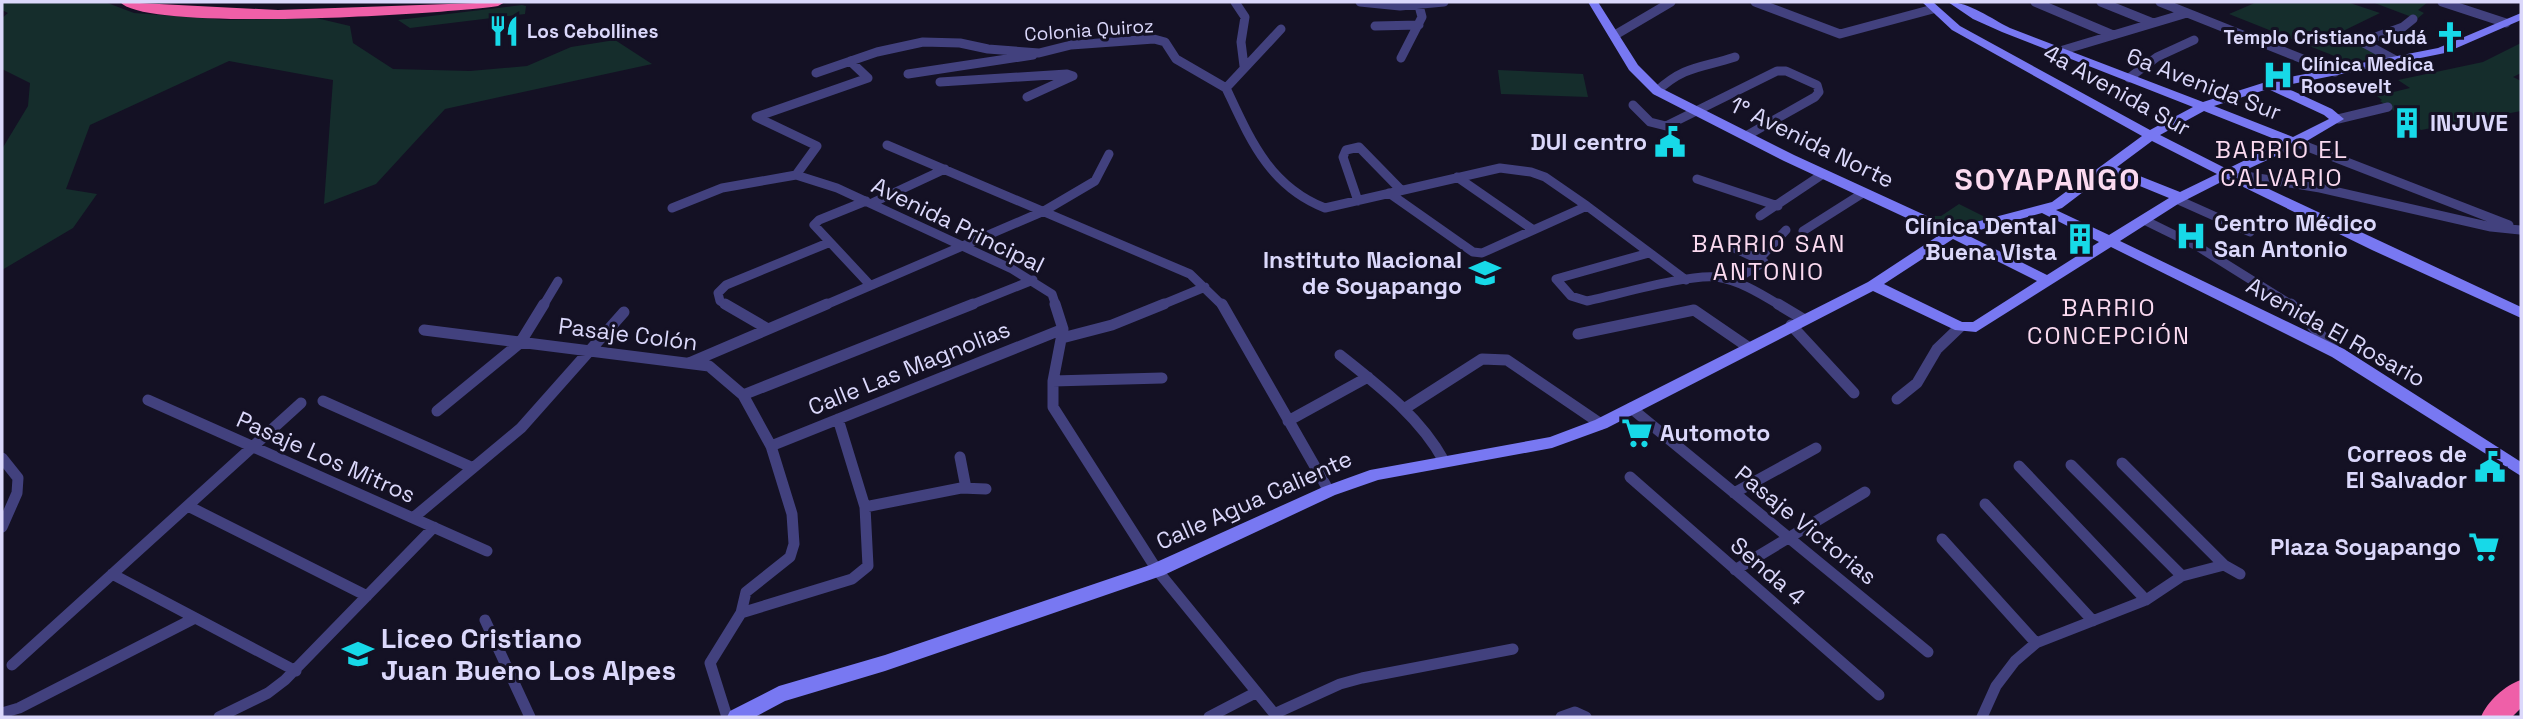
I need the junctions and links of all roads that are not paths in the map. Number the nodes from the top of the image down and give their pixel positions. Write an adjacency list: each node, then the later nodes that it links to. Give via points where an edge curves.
1 (127, 2): 4 (highway, via 187,11 269,14 405,11)
2 (153, 2): 3 (highway, via 297,10)
3 (470, 2)
4 (498, 2)
5 (1235, 2): 37 (street, via 1245,17 1240,34)
6 (1360, 2): 15 (street)
7 (1444, 2): 15 (street)
8 (1593, 2): 27 (main road, 1° Avenida Norte)
9 (1755, 2): 17 (street, via 1840,34)
10 (1954, 2): 30 (main road, 6a Avenida Sur, via 1989,23)
11 (2035, 2): 28 (street)
12 (2101, 2): 21 (street)
13 (2160, 2): 18 (street)
14 (2442, 2): 22 (street)
15 (1418, 3): 23 (street)
16 (1664, 3): 27 (street)
17 (1930, 6): 53 (main road, 4a Avenida Sur, via 1972,38)
18 (2187, 13): 21 (street); 38 (street)
19 (2521, 16): 22 (main road, Calle Agua Caliente)
20 (2413, 19): 36 (street, via 2362,41)
21 (2152, 23): 28 (street)
22 (2506, 23): 26 (main road); 36 (main road, Calle Agua Caliente, via 2441,51)
23 (1419, 25): 24 (street); 34 (street)
24 (1375, 26)
25 (1281, 29): 37 (street)
26 (2521, 29)
27 (1615, 35): 46 (main road, 1° Avenida Norte, via 1633,67)
28 (2113, 35): 30 (street)
29 (2194, 40): 42 (street, via 2155,57)
30 (2060, 51): 42 (main road, 6a Avenida Sur)
31 (1040, 53): 33 (street); 35 (street, Colonia Quiroz, via 942,41); 45 (street, Colonia Quiroz, via 1072,45 1154,39 1165,42 1176,58)
32 (1735, 57): 46 (street, via 1694,66)
33 (1021, 58): 40 (street); 41 (street)
34 (1401, 58)
35 (850, 61): 39 (street, Colonia Quiroz); 62 (street, via 868,78 756,117 817,146)
36 (2397, 61): 38 (main road, Calle Agua Caliente)
37 (1244, 66): 45 (street)
38 (2335, 72): 44 (main road, Calle Agua Caliente)
39 (816, 73)
40 (908, 74)
41 (1021, 77): 43 (street); 47 (street, via 1073,76)
42 (2129, 78): 49 (main road, 6a Avenida Sur)
43 (940, 82)
44 (2269, 85): 49 (main road, Calle Agua Caliente); 52 (main road)
45 (1226, 88): 69 (street, via 1275,177 1306,203 1325,208)
46 (1657, 91): 51 (main road, 1° Avenida Norte)
47 (1027, 97)
48 (1633, 105): 51 (street, via 1650,122 1666,126)
49 (2202, 107): 53 (main road, Calle Agua Caliente); 55 (main road, 6a Avenida Sur)
50 (2388, 107): 52 (street)
51 (1697, 111): 54 (main road, 1° Avenida Norte); 54 (street, via 1777,71 1817,85 1819,93)
52 (2336, 117): 55 (main road)
53 (2151, 135): 58 (main road, Calle Agua Caliente); 60 (main road, 4a Avenida Sur)
54 (1746, 136): 61 (main road, 1° Avenida Norte)
55 (2295, 142): 60 (main road); 80 (street, 6a Avenida Sur)
56 (887, 145): 59 (street, Avenida Principal)
57 (1109, 154): 75 (street, via 1095,181)
58 (2107, 168): 68 (main road); 74 (main road, Calle Agua Caliente)
59 (945, 170): 70 (street); 75 (street, Avenida Principal)
60 (2227, 173): 68 (main road); 80 (street); 99 (main road, 4a Avenida Sur)
61 (1823, 174): 67 (main road, 1° Avenida Norte); 72 (street)
62 (796, 175): 70 (street, Avenida Principal); 73 (street, via 722,188)
63 (1457, 177): 65 (street); 71 (street, via 1500,168 1531,172); 78 (street)
64 (1697, 179): 72 (street)
65 (1401, 190): 66 (street); 69 (street, via 1359,147 1352,147 1343,157)
66 (1389, 193): 69 (street); 78 (street, via 1473,251 1482,253)
67 (1863, 193): 81 (street); 83 (main road, 1° Avenida Norte)
68 (2177, 198): 77 (main road); 82 (street)
69 (1358, 201)
70 (869, 202): 85 (street, via 816,223 815,229); 86 (street, Avenida Principal)
71 (1587, 206): 78 (street); 88 (street)
72 (1778, 206): 76 (street)
73 (672, 208)
74 (2046, 210): 83 (main road, Calle Agua Caliente); 84 (main road, Avenida El Rosario)
75 (1044, 211): 86 (street); 97 (street, Avenida Principal, via 1190,274)
76 (1760, 216)
77 (2144, 220): 84 (main road); 109 (street, via 2282,297)
78 (1532, 229)
79 (1786, 230): 89 (street)
80 (2521, 230)
81 (1803, 231)
82 (2250, 232)
83 (1952, 233): 94 (main road, 1° Avenida Norte); 96 (main road, Calle Agua Caliente)
84 (2111, 241): 94 (main road); 109 (main road, Avenida El Rosario)
85 (828, 243): 95 (street); 102 (street, via 726,285 718,293 720,300)
86 (961, 246): 91 (street, Avenida Principal); 95 (street)
87 (1732, 247): 89 (street)
88 (1649, 253): 90 (street); 90 (street, via 1556,279 1571,296 1587,301)
89 (1760, 258): 93 (street, via 1761,265)
90 (1686, 279): 93 (street)
91 (1033, 280): 104 (street, Avenida Principal, via 1052,294); 116 (street)
92 (558, 281): 106 (street)
93 (1733, 281): 100 (street, via 1773,300)
94 (2048, 281): 101 (main road, via 1976,327)
95 (870, 285): 102 (street)
96 (1872, 285): 100 (main road, Calle Agua Caliente); 101 (main road)
97 (1205, 287): 104 (street, Calle Las Magnolias, via 1112,325); 125 (street, Avenida Principal, via 1222,303)
98 (624, 312): 108 (street)
99 (2521, 313)
100 (1794, 324): 107 (main road, Calle Agua Caliente); 115 (street)
101 (1960, 327): 117 (street, via 1937,349 1917,383)
102 (768, 329): 111 (street)
103 (424, 330): 106 (street, Pasaje Colón)
104 (1062, 333): 114 (street, Avenida Principal); 124 (street, Calle Las Magnolias)
105 (1578, 334): 107 (street, via 1694,310)
106 (520, 343): 108 (street, Pasaje Colón); 123 (street)
107 (1748, 347): 121 (main road, Calle Agua Caliente)
108 (592, 350): 111 (street, Pasaje Colón); 136 (street, via 521,428)
109 (2338, 353): 137 (main road, Avenida El Rosario)
110 (1340, 355): 112 (street)
111 (688, 363): 116 (street, Pasaje Colón, via 709,366)
112 (1368, 377): 122 (street); 125 (street)
113 (1162, 378): 114 (street)
114 (1053, 381): 155 (street, Avenida Principal, via 1053,407)
115 (1854, 393)
116 (743, 395): 127 (street, Pasaje Colón)
117 (1897, 399)
118 (148, 400): 128 (street, Pasaje Los Mitros)
119 (323, 401): 136 (street)
120 (301, 403): 128 (street)
121 (1631, 408): 126 (main road, Calle Agua Caliente); 143 (street, Pasaje Victorias)
122 (1404, 409): 126 (street, via 1482,359 1507,360); 132 (street)
123 (437, 411)
124 (838, 419): 127 (street, Calle Las Magnolias); 146 (street)
125 (1288, 421): 141 (street, Avenida Principal)
126 (1601, 424): 132 (main road, Calle Agua Caliente, via 1552,442)
127 (771, 446): 162 (street, Pasaje Colón, via 793,514 794,544 790,557 746,592)
128 (252, 447): 145 (street); 148 (street, Pasaje Los Mitros)
129 (1816, 448): 143 (street)
130 (960, 457): 139 (street)
131 (2, 458): 147 (street, via 18,478 18,493)
132 (1444, 461): 141 (main road, Calle Agua Caliente, via 1376,474)
133 (2122, 463): 154 (street)
134 (2071, 465): 159 (street)
135 (2019, 466): 161 (street)
136 (471, 467): 148 (street)
137 (2521, 470)
138 (1630, 477): 156 (street, Senda 4)
139 (966, 488): 140 (street); 146 (street)
140 (986, 489)
141 (1329, 491): 155 (main road, Calle Agua Caliente)
142 (1865, 492): 151 (street)
143 (1734, 493): 151 (street, Pasaje Victorias)
144 (1985, 504): 165 (street)
145 (188, 506): 158 (street); 160 (street)
146 (865, 506): 162 (street, via 868,566 852,579)
147 (6, 511): 149 (street)
148 (413, 518): 150 (street, Pasaje Los Mitros)
149 (2, 527)
150 (434, 527): 153 (street, Pasaje Los Mitros); 160 (street)
151 (1789, 538): 156 (street); 168 (street, Pasaje Victorias)
152 (1942, 539): 166 (street)
153 (487, 551)
154 (2224, 565): 157 (street); 159 (street)
155 (1157, 570): 172 (street, Avenida Principal); 179 (main road, Calle Agua Caliente, via 886,663 779,694)
156 (1735, 570): 173 (street, Senda 4)
157 (2240, 574)
158 (112, 575): 163 (street); 169 (street)
159 (2182, 576): 161 (street)
160 (367, 596): 170 (street)
161 (2146, 600): 165 (street)
162 (741, 613): 178 (street, Pasaje Colón, via 710,663)
163 (193, 619): 170 (street); 174 (street)
164 (485, 620): 177 (street)
165 (2093, 621): 166 (street)
166 (2036, 643): 183 (street, via 1996,686)
167 (1513, 649): 175 (street, via 1340,684)
168 (1928, 652)
169 (12, 665)
170 (296, 671): 176 (street, via 268,693)
171 (2521, 691): 184 (highway)
172 (1255, 693): 175 (street, Avenida Principal); 180 (street)
173 (1879, 695)
174 (2, 713)
175 (1276, 716)
176 (219, 717)
177 (530, 717)
178 (727, 717)
179 (737, 717)
180 (1209, 717)
181 (1561, 717): 182 (street, via 1575,712)
182 (1586, 717)
183 (1982, 717)
184 (2494, 717)

